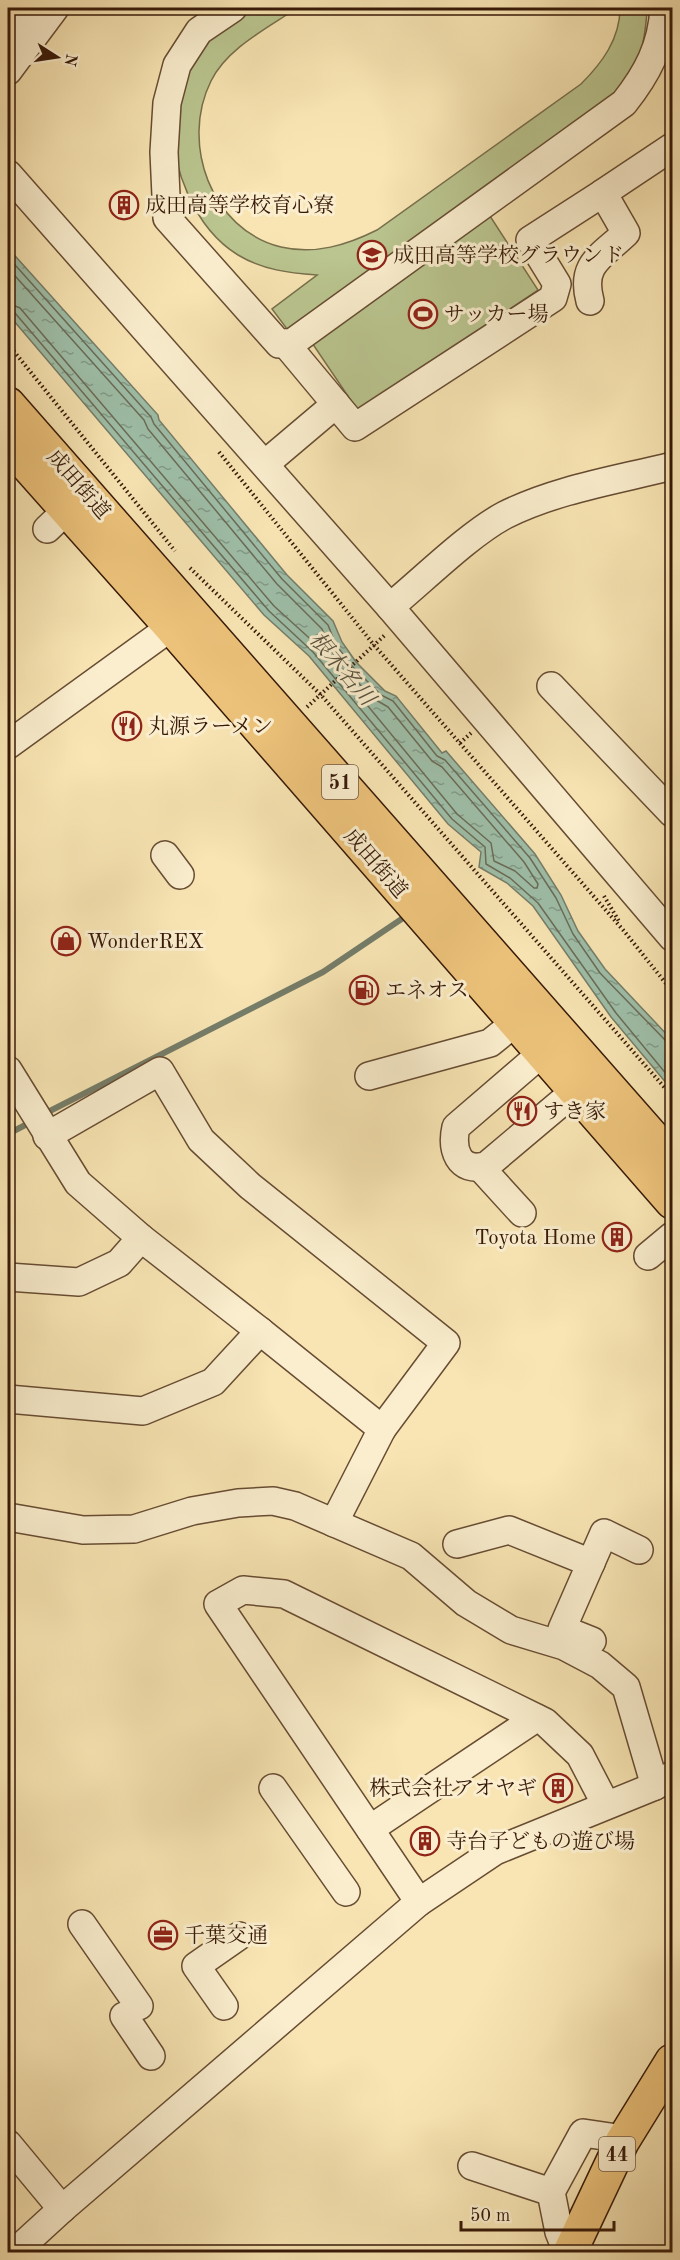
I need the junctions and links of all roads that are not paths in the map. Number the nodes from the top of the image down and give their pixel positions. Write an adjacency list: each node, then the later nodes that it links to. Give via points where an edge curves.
1 (27, 8): 5 (street)
2 (55, 8): 6 (street)
3 (232, 8): 11 (street, via 199,31 177,65 167,103 167,218 279,344)
4 (664, 8): 11 (street, via 657,51 644,78 624,103 293,342)
5 (8, 35)
6 (8, 71)
7 (672, 147): 9 (street)
8 (8, 174): 15 (street)
9 (603, 193): 10 (street, via 626,234 588,270); 13 (street, via 530,240 557,284 553,298 355,427)
10 (590, 301)
11 (285, 343): 13 (street)
12 (8, 404): 29 (main road, 成田街道 / 51)
13 (336, 404): 15 (street)
14 (8, 444): 18 (main road, 成田街道 / 51, via 57,520)
15 (265, 464): 17 (street)
16 (672, 466): 17 (street, via 545,498 504,516)
17 (390, 607): 22 (street)
18 (171, 627): 20 (street); 23 (main road, 成田街道 / 51)
19 (551, 686): 21 (street)
20 (8, 745)
21 (672, 813)
22 (672, 937)
23 (516, 1022): 24 (main road, 成田街道 / 51); 26 (street, via 490,1042)
24 (542, 1053): 27 (main road, 成田街道 / 51); 30 (street, via 456,1127 452,1143 455,1155 465,1165)
25 (8, 1070): 28 (street)
26 (369, 1076)
27 (575, 1091): 30 (street); 31 (main road, 成田街道 / 51)
28 (46, 1133): 34 (street, via 78,1183); 39 (street, via 159,1071 201,1140 250,1185 446,1343)
29 (672, 1160)
30 (480, 1167): 32 (street)
31 (672, 1202)
32 (522, 1213)
33 (672, 1236): 35 (street)
34 (141, 1238): 36 (street, via 119,1263 79,1282); 37 (street)
35 (648, 1256)
36 (8, 1277)
37 (260, 1331): 38 (street, via 213,1382 143,1411); 39 (street)
38 (8, 1399)
39 (382, 1429): 41 (street)
40 (8, 1516): 41 (street, via 62,1528 134,1529 192,1511 273,1501)
41 (334, 1523): 47 (street, via 411,1556 466,1603 511,1630 564,1646 600,1665 626,1687)
42 (457, 1544): 44 (street, via 508,1530)
43 (639, 1550): 44 (street, via 604,1533)
44 (591, 1563): 45 (street, via 562,1629)
45 (593, 1642)
46 (536, 1718): 49 (street, via 580,1755); 50 (street); 50 (street, via 285,1594 243,1590 219,1604)
47 (664, 1781): 49 (street)
48 (273, 1788): 51 (street)
49 (606, 1805): 52 (street, via 495,1851)
50 (370, 1829): 52 (street)
51 (346, 1892)
52 (419, 1902): 62 (street)
53 (82, 1923): 56 (street)
54 (240, 1936): 55 (street, via 196,1966)
55 (224, 2006)
56 (151, 2056)
57 (672, 2061): 58 (main road, 44)
58 (624, 2139): 61 (street, via 583,2133); 64 (main road, 44)
59 (8, 2144): 62 (street)
60 (472, 2166): 61 (street)
61 (552, 2192): 64 (street, via 559,2232)
62 (62, 2209): 63 (street)
63 (15, 2253)
64 (568, 2253)

